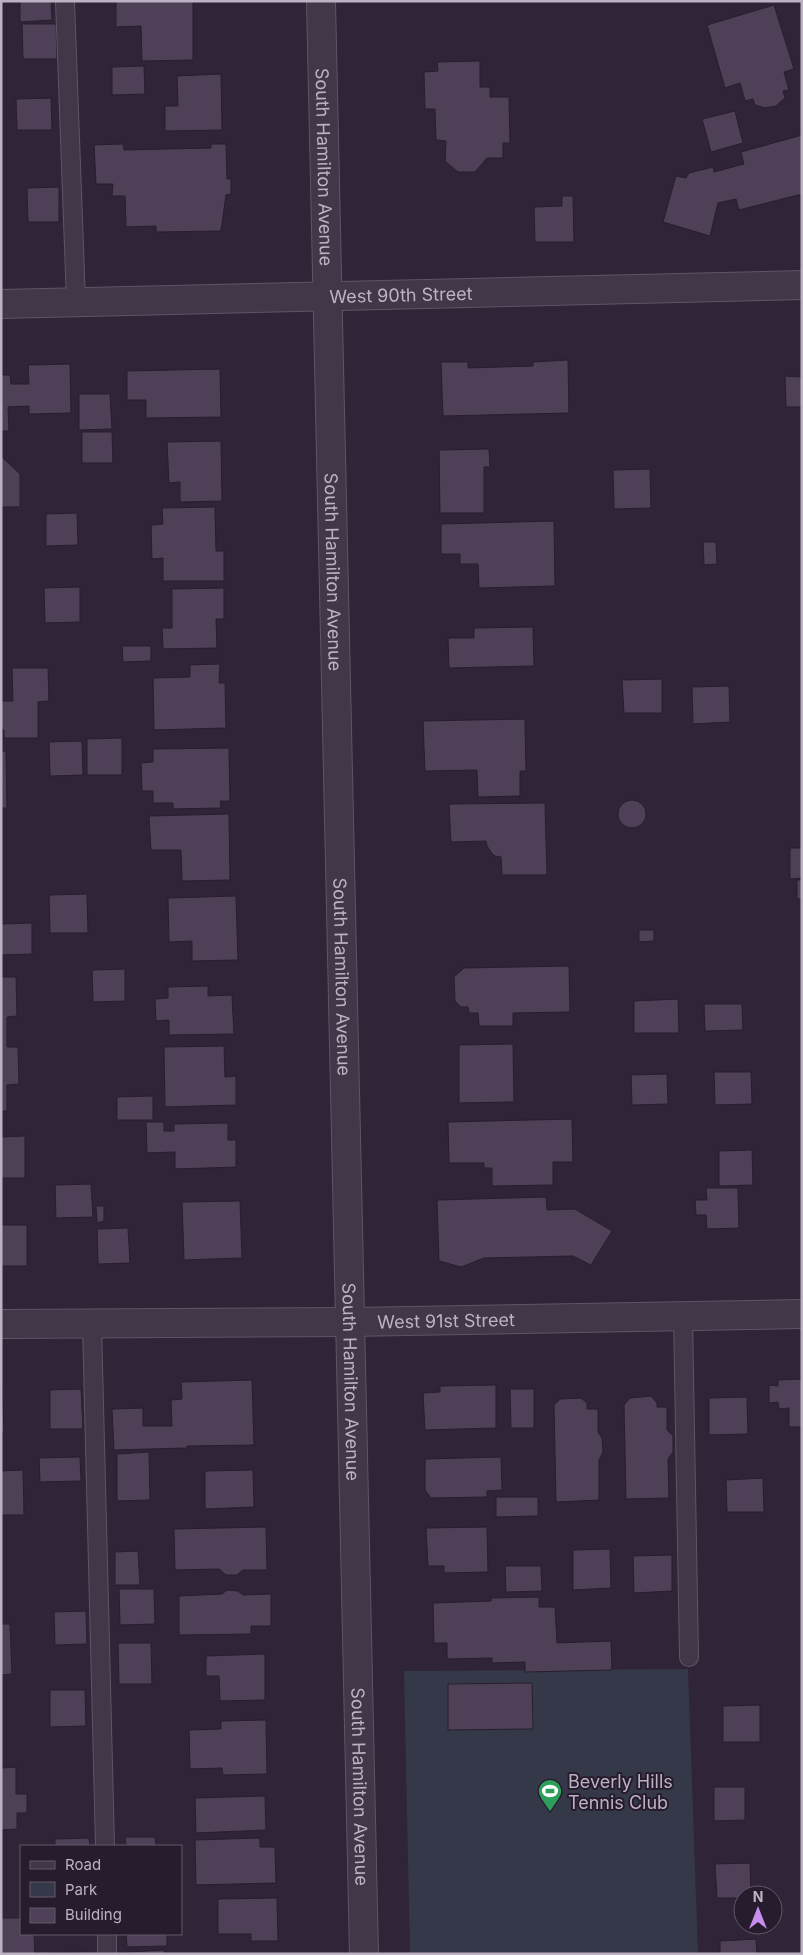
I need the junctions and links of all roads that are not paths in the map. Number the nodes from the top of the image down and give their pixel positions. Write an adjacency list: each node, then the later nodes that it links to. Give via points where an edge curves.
1 (65, 1): 5 (lane)
2 (321, 1): 4 (street, South Hamilton Avenue)
3 (802, 285): 4 (street, West 90th Street)
4 (328, 296): 5 (street, West 90th Street); 9 (street, South Hamilton Avenue)
5 (76, 302): 6 (street, West 90th Street)
6 (1, 304)
7 (802, 1314): 8 (street, West 91st Street)
8 (683, 1316): 9 (street, West 91st Street); 12 (lane)
9 (350, 1322): 11 (street, West 91st Street); 16 (street, South Hamilton Avenue)
10 (1, 1324): 11 (street, West 91st Street)
11 (92, 1324): 13 (lane)
12 (689, 1656)
13 (105, 1845)
14 (107, 1935): 15 (lane)
15 (107, 1954)
16 (364, 1954)

